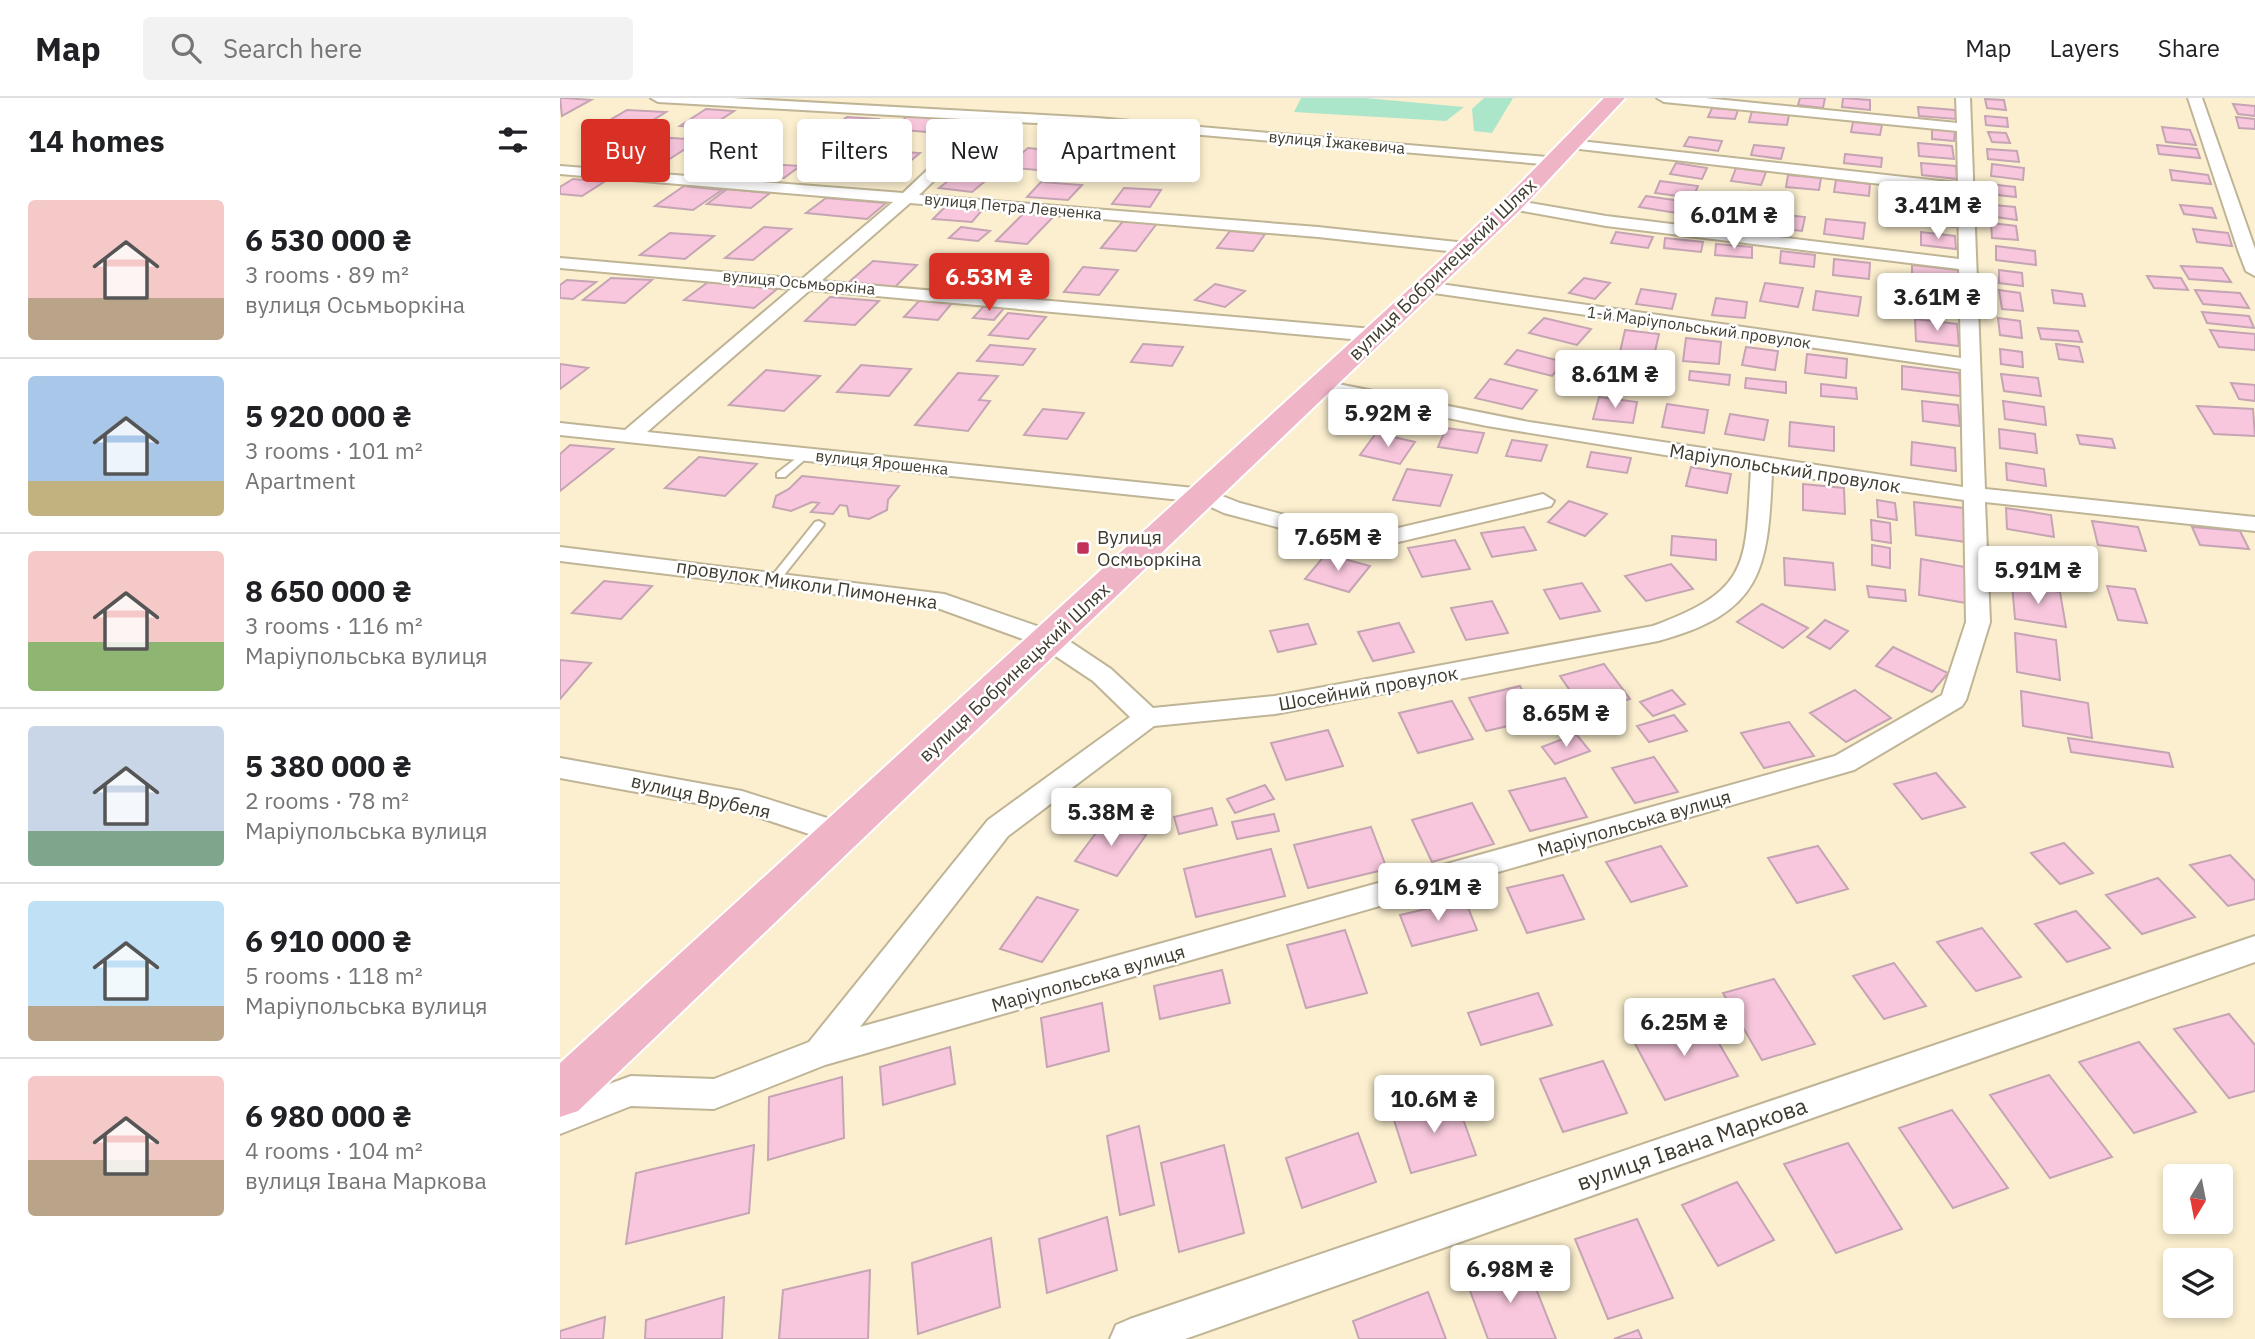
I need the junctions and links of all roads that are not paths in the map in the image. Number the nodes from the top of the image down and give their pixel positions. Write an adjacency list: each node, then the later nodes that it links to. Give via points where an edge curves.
1 (657, 98): 6 (street, вулиця Їжакевича)
2 (1615, 98): 8 (main road, вулиця Бобринецький Шлях)
3 (1664, 98): 7 (street)
4 (1963, 98): 7 (street, Маріупольська вулиця)
5 (2195, 98): 16 (street)
6 (991, 117): 8 (street, вулиця Їжакевича); 11 (street)
7 (1966, 128): 10 (street, Маріупольська вулиця)
8 (1562, 153): 10 (street, вулиця Їжакевича); 12 (main road, вулиця Бобринецький Шлях)
9 (560, 170): 11 (street, вулиця Петра Левченка)
10 (1968, 189): 15 (street, Маріупольська вулиця)
11 (908, 197): 13 (street, вулиця Петра Левченка); 17 (street)
12 (1513, 205): 13 (main road, вулиця Бобринецький Шлях); 15 (street, via 1606,221)
13 (1466, 247): 18 (main road, вулиця Бобринецький Шлях)
14 (560, 263): 17 (street, вулиця Осьмьоркіна)
15 (1969, 265): 20 (street, Маріупольська вулиця)
16 (2255, 271)
17 (810, 283): 19 (street, вулиця Осьмьоркіна); 23 (street)
18 (1426, 287): 19 (main road, вулиця Бобринецький Шлях); 20 (street, 1-й Маріупольський провулок)
19 (1373, 335): 21 (main road, вулиця Бобринецький Шлях)
20 (1973, 365): 28 (street, Маріупольська вулиця)
21 (1318, 386): 25 (street, Маріупольський провулок, via 1422,409); 27 (main road, вулиця Бобринецький Шлях)
22 (560, 429): 23 (street, вулиця Ярошенка)
23 (630, 436): 24 (street, вулиця Ярошенка)
24 (807, 453): 26 (lane); 27 (street, вулиця Ярошенка)
25 (1762, 466): 28 (street, Маріупольський провулок); 35 (street, Шосейний провулок, via 1757,550 1751,572 1720,607 1698,621 1658,634 1276,705)
26 (780, 475)
27 (1204, 496): 29 (street, вулиця Ярошенка, via 1303,527 1394,536); 34 (main road, вулиця Бобринецький Шлях)
28 (1972, 496): 31 (street, Маріупольський провулок); 39 (street, Маріупольська вулиця, via 1978,622 1953,699 1844,764)
29 (1543, 501)
30 (819, 524): 33 (lane)
31 (2255, 524)
32 (560, 554): 33 (street, провулок Миколи Пимоненка)
33 (776, 578): 34 (street, провулок Миколи Пимоненка, via 936,599)
34 (1048, 639): 35 (street, провулок Миколи Пимоненка, via 1102,675); 37 (main road, вулиця Бобринецький Шлях)
35 (1147, 718): 39 (street, via 998,828)
36 (560, 768): 37 (street, вулиця Врубеля, via 742,802)
37 (839, 834): 40 (main road, вулиця Бобринецький Шлях)
38 (2255, 949): 42 (street, вулиця Івана Маркова)
39 (821, 1052): 41 (street, Маріупольська вулиця, via 714,1094 631,1091)
40 (560, 1095)
41 (560, 1118)
42 (1130, 1339)

